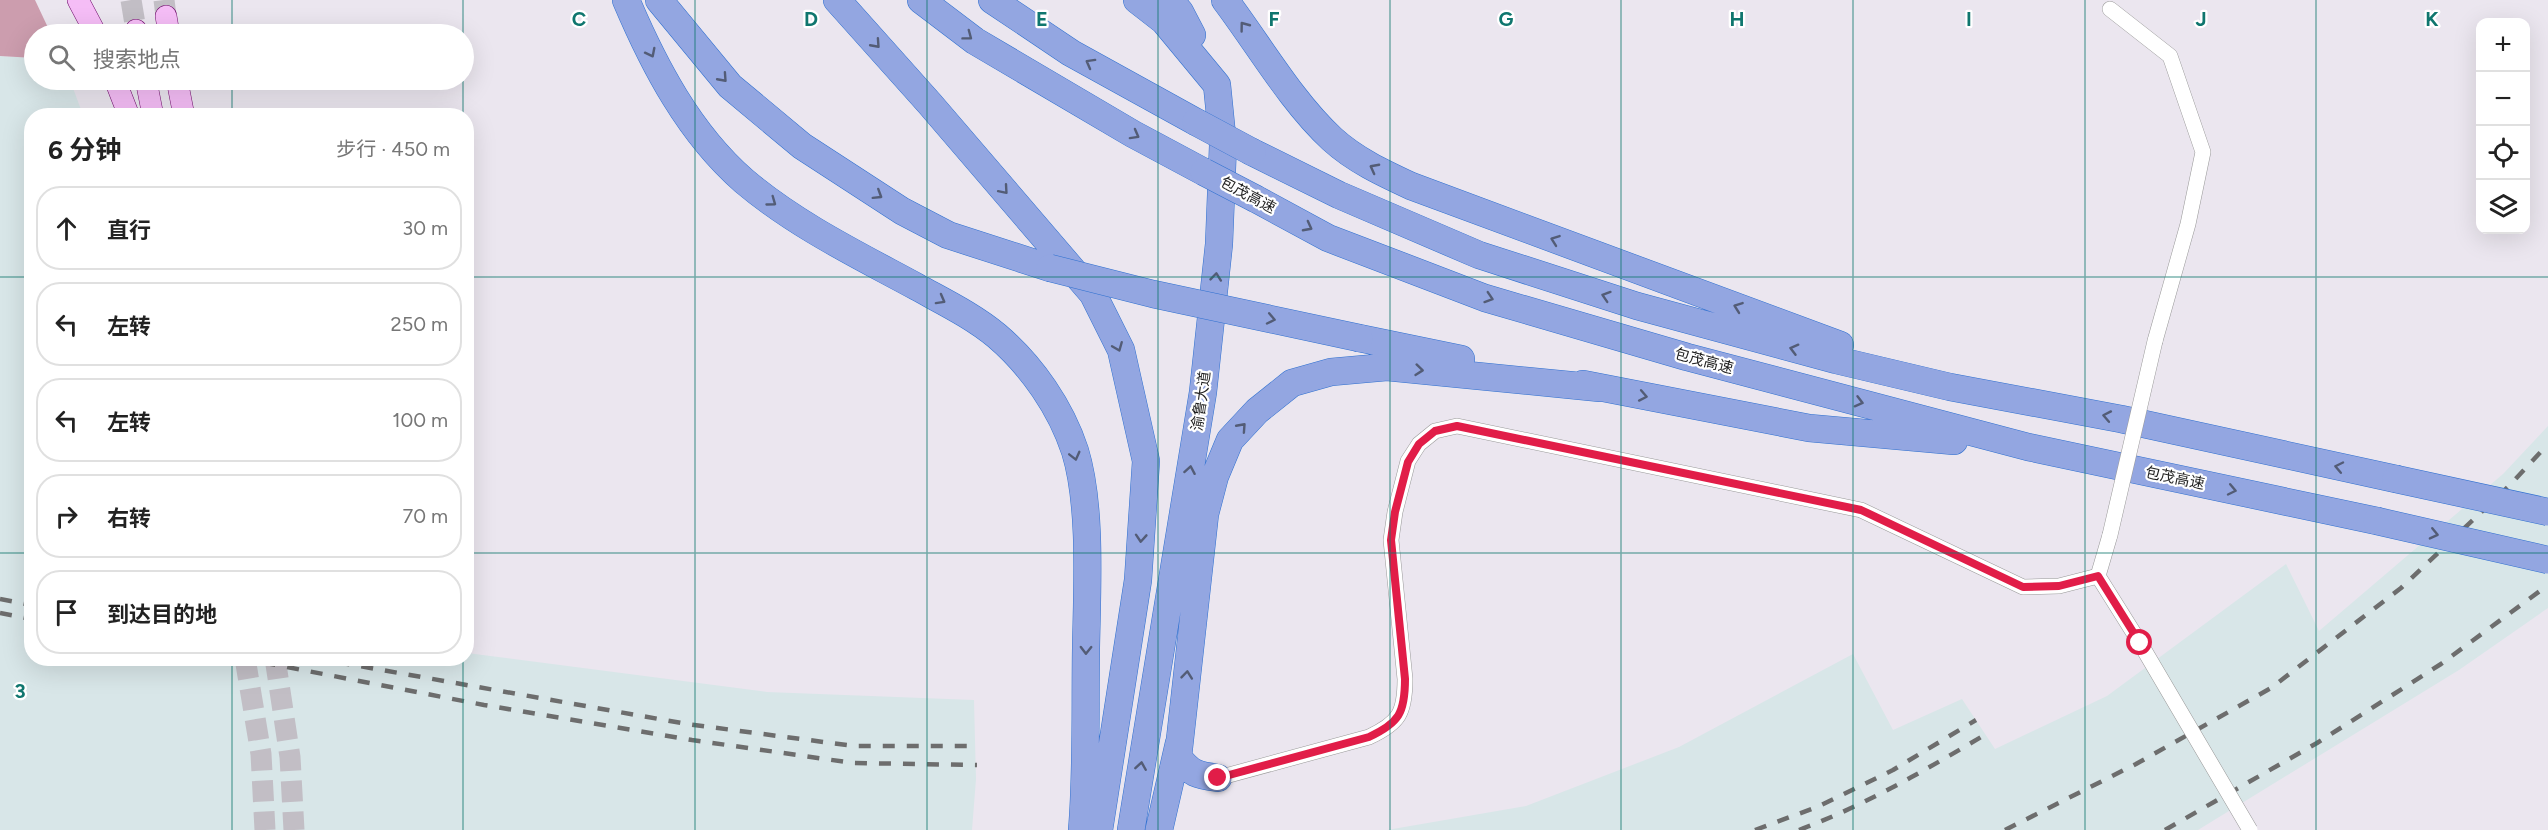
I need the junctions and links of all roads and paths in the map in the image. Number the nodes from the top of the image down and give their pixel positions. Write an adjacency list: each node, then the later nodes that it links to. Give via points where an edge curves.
1 (78, 0): 11 (street)
2 (626, 0): 28 (highway, one-way to 28, via 672,93 706,142 745,182 794,218 956,309 996,336 1053,402 1075,452 1084,512)
3 (659, 0): 20 (highway, one-way to 20, bridge, via 730,86 802,146 902,211 948,234 1050,268 1153,294)
4 (837, 0): 28 (highway, one-way to 28, via 1093,294 1120,350 1146,461 1138,580)
5 (921, 0): 21 (highway, 包茂高速, one-way to 21, bridge, via 975,41 1133,134 1328,238 1485,297 1687,357)
6 (992, 0): 19 (highway, one-way to 6, bridge, via 1637,306 1479,255 1339,195 1252,152 1071,53)
7 (1137, 0): 12 (highway, via 1164,21)
8 (1170, 0): 12 (highway)
9 (1225, 0): 19 (highway, one-way to 9, via 1411,186 1372,167 1332,139 1312,117)
10 (2110, 9): 24 (street, bridge, via 2170,56 2203,152)
11 (91, 24)
12 (1217, 85): 29 (highway, 渝鲁大道, one-way to 12, via 1203,392 1219,244 1223,145)
13 (119, 90): 16 (street)
14 (148, 90): 17 (street)
15 (179, 90): 18 (street)
16 (126, 108)
17 (151, 108)
18 (182, 108)
19 (1950, 387): 22 (highway, one-way to 19, bridge, via 2121,419)
20 (1600, 388): 21 (highway, one-way to 21, via 1809,428); 25 (highway, one-way to 20, via 1205,514 1230,440 1257,411 1292,383 1331,372 1387,367)
21 (2028, 447): 23 (highway, 包茂高速, one-way to 23, bridge)
22 (2548, 512)
23 (2548, 560)
24 (2098, 576): 26 (street, via 2059,586 2023,587 1861,510 1457,426 1435,431 1419,444 1408,462 1391,540 1405,679 1401,714 1389,728 1369,737); 31 (street, bridge)
25 (1181, 733): 26 (highway, via 1178,757 1186,767 1196,775); 27 (highway)
26 (1218, 778): 27 (highway, via 1181,793)
27 (1166, 804): 30 (highway)
28 (1092, 822)
29 (1132, 827)
30 (1159, 830)
31 (2250, 830)

